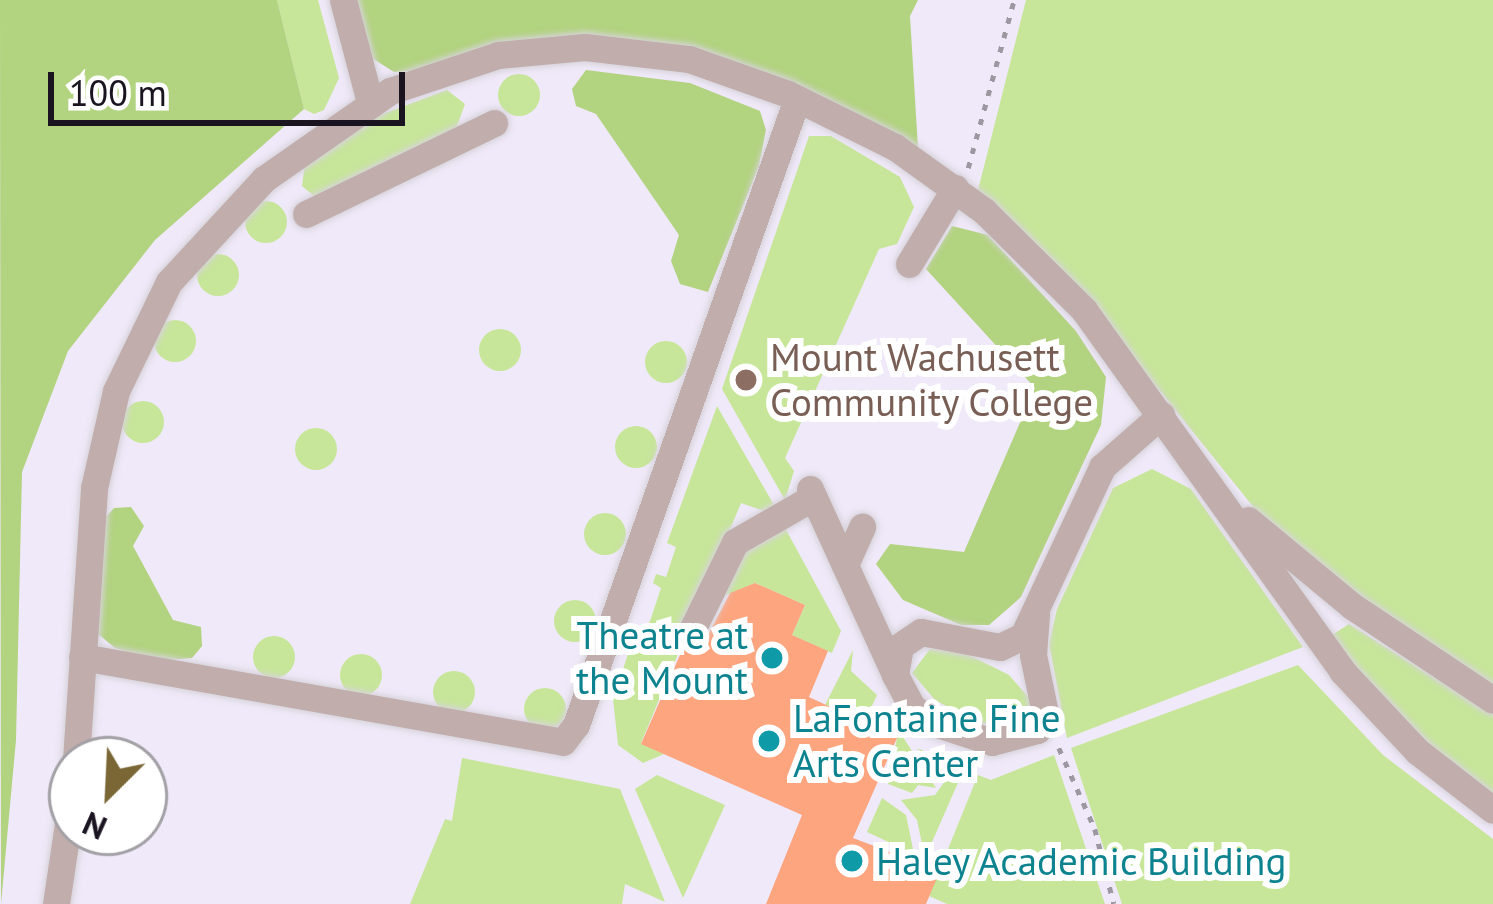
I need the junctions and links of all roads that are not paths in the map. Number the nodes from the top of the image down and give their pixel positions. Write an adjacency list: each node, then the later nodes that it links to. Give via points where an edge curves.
1 (343, 0): 3 (lane)
2 (797, 98): 3 (lane, via 689,59 585,47 461,64); 5 (lane); 17 (lane, via 563,742)
3 (370, 102): 17 (lane, via 289,158 218,223 139,334 94,488)
4 (494, 123): 6 (lane)
5 (955, 188): 7 (lane); 8 (lane, via 1057,279)
6 (306, 214)
7 (909, 264)
8 (1161, 415): 9 (lane); 13 (lane, via 1102,467)
9 (1206, 479): 20 (lane, via 1352,606); 22 (lane, via 1342,671 1418,752)
10 (862, 527): 11 (lane)
11 (845, 565): 12 (lane); 14 (lane, via 810,494 735,542)
12 (864, 597): 15 (lane, via 890,622); 18 (lane)
13 (1036, 614): 16 (lane, via 1013,644); 19 (lane, via 1033,656)
14 (691, 632)
15 (921, 632): 16 (lane); 18 (lane, via 900,646)
16 (982, 645): 19 (lane, via 1026,670)
17 (82, 657): 21 (lane)
18 (895, 675): 19 (lane, via 912,706 934,723 992,742 1037,730)
19 (1045, 697)
20 (1493, 700)
21 (77, 736)
22 (1493, 809)
23 (63, 856): 24 (lane)
24 (56, 904)

